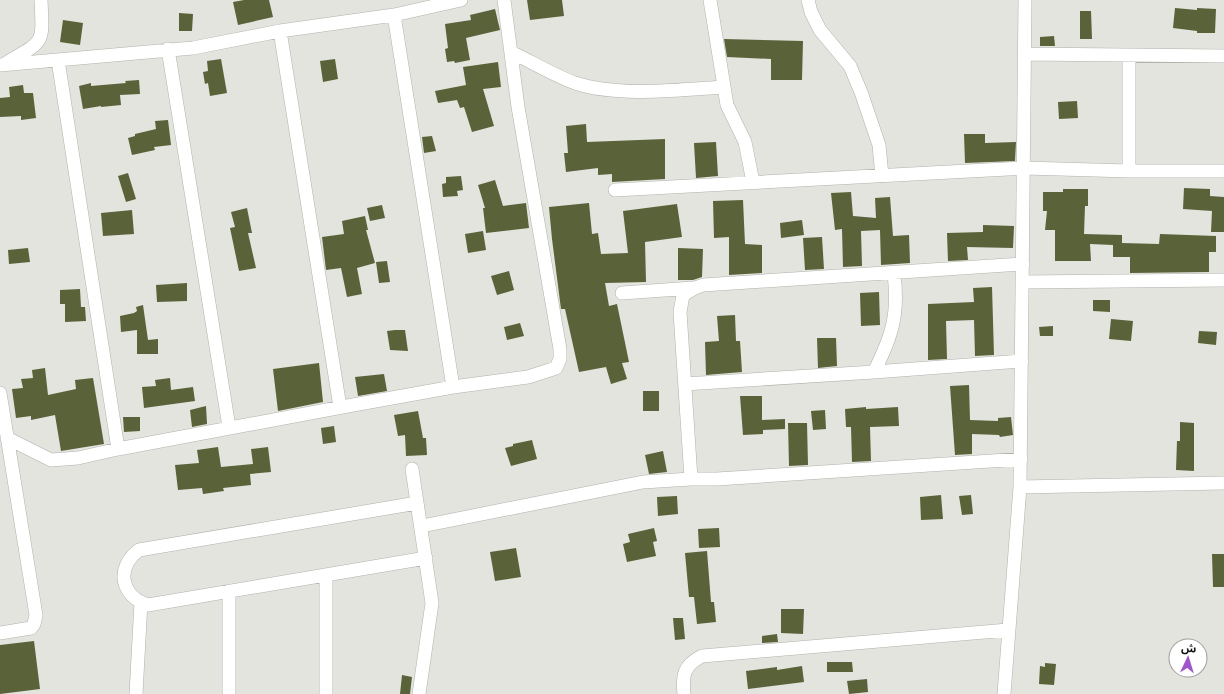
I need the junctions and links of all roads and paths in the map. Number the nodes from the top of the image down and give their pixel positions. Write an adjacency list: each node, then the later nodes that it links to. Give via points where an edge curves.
1 (41, 0): 15 (street, via 42,35 38,45)
2 (461, 0): 7 (street)
3 (504, 0): 10 (street)
4 (710, 0): 16 (street)
5 (808, 0): 20 (street, via 820,30 850,66 861,92 879,145)
6 (1025, 0): 11 (street)
7 (394, 15): 8 (street); 32 (street)
8 (280, 31): 9 (street, via 193,48); 34 (street)
9 (168, 49): 14 (street); 35 (street)
10 (511, 52): 16 (street, via 573,82 593,88 676,90); 32 (street, via 560,359 556,368 528,377)
11 (1025, 54): 12 (street); 17 (street)
12 (1129, 56): 13 (street); 18 (street)
13 (1224, 56)
14 (58, 60): 15 (street); 37 (street)
15 (2, 65)
16 (724, 87): 21 (street, via 726,105 746,142)
17 (1025, 168): 18 (street); 20 (street); 23 (street)
18 (1129, 171): 19 (street)
19 (1224, 171)
20 (882, 176): 21 (street)
21 (753, 182): 22 (street)
22 (615, 190)
23 (1023, 264): 24 (street); 26 (street)
24 (894, 274): 27 (street, via 711,284); 30 (street, via 896,308 893,329)
25 (1224, 280): 26 (street)
26 (1022, 282): 29 (street)
27 (694, 288): 28 (street); 31 (street, via 683,295 680,312)
28 (622, 293)
29 (1022, 361): 30 (street); 38 (street)
30 (874, 372): 31 (street)
31 (685, 384): 40 (street)
32 (453, 387): 34 (street)
33 (0, 394): 36 (street)
34 (340, 407): 35 (street)
35 (229, 427): 37 (street)
36 (7, 438): 37 (street, via 51,460 78,458); 50 (street, via 36,615 31,628)
37 (118, 448)
38 (1021, 459): 40 (street); 42 (street)
39 (412, 469): 43 (street)
40 (690, 479): 44 (street, via 643,482)
41 (1224, 483): 42 (street)
42 (1020, 487): 49 (street)
43 (417, 503): 44 (street); 48 (street, via 139,550 128,561 124,577 129,592)
44 (422, 526): 45 (street)
45 (426, 558): 46 (street); 54 (street, via 432,603)
46 (326, 575): 47 (street); 53 (street)
47 (229, 591): 48 (street, via 148,604); 52 (street)
48 (141, 602): 51 (street)
49 (1008, 630): 55 (street, via 702,656 691,661 685,671); 56 (street)
50 (0, 634)
51 (136, 694)
52 (229, 694)
53 (326, 694)
54 (419, 694)
55 (684, 694)
56 (1004, 694)

